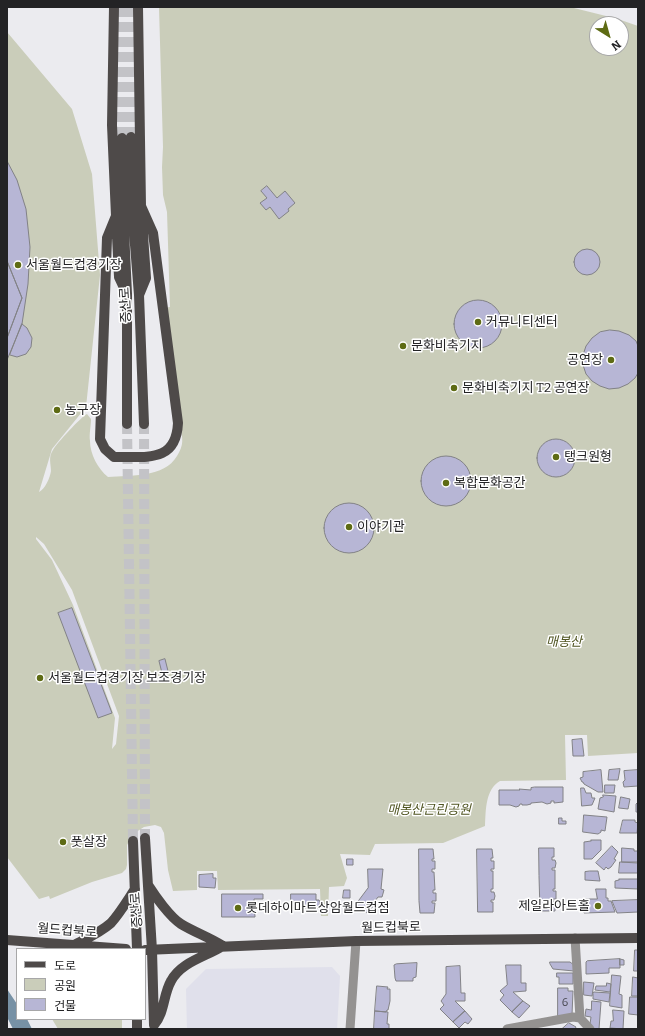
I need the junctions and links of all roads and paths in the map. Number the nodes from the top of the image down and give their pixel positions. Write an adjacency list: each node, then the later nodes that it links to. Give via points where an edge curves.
1 (114, 7): 4 (main road, via 112,125)
2 (138, 7): 3 (main road)
3 (141, 206): 4 (main road, via 153,233 178,423 178,434 170,449 160,455 114,456 105,449 100,439 107,238); 6 (main road, via 146,278)
4 (116, 216): 5 (main road, via 119,277)
5 (128, 294): 6 (main road, 증산로, via 123,209 127,138); 7 (main road, 증산로)
6 (139, 295): 8 (main road, 증산로)
7 (128, 424)
8 (144, 424)
9 (145, 838): 11 (main road, 증산로)
10 (133, 841): 12 (main road, 증산로)
11 (148, 885): 18 (main road, via 179,923); 21 (main road, 증산로)
12 (135, 889): 17 (main road, via 110,924); 20 (main road, 증산로)
13 (575, 938): 14 (main road, 월드컵북로); 16 (main road, 월드컵북로); 22 (street)
14 (638, 938)
15 (7, 940): 17 (main road, 월드컵북로)
16 (356, 941): 18 (main road, 월드컵북로); 24 (street)
17 (76, 944): 19 (main road, 월드컵북로)
18 (223, 946): 21 (main road, 월드컵북로); 23 (main road, via 176,973 170,981 161,1013)
19 (116, 948)
20 (137, 948)
21 (149, 950): 23 (main road, 증산로)
22 (580, 1018): 25 (street, via 573,1017); 26 (street)
23 (154, 1027)
24 (350, 1029)
25 (507, 1029)
26 (590, 1029)

